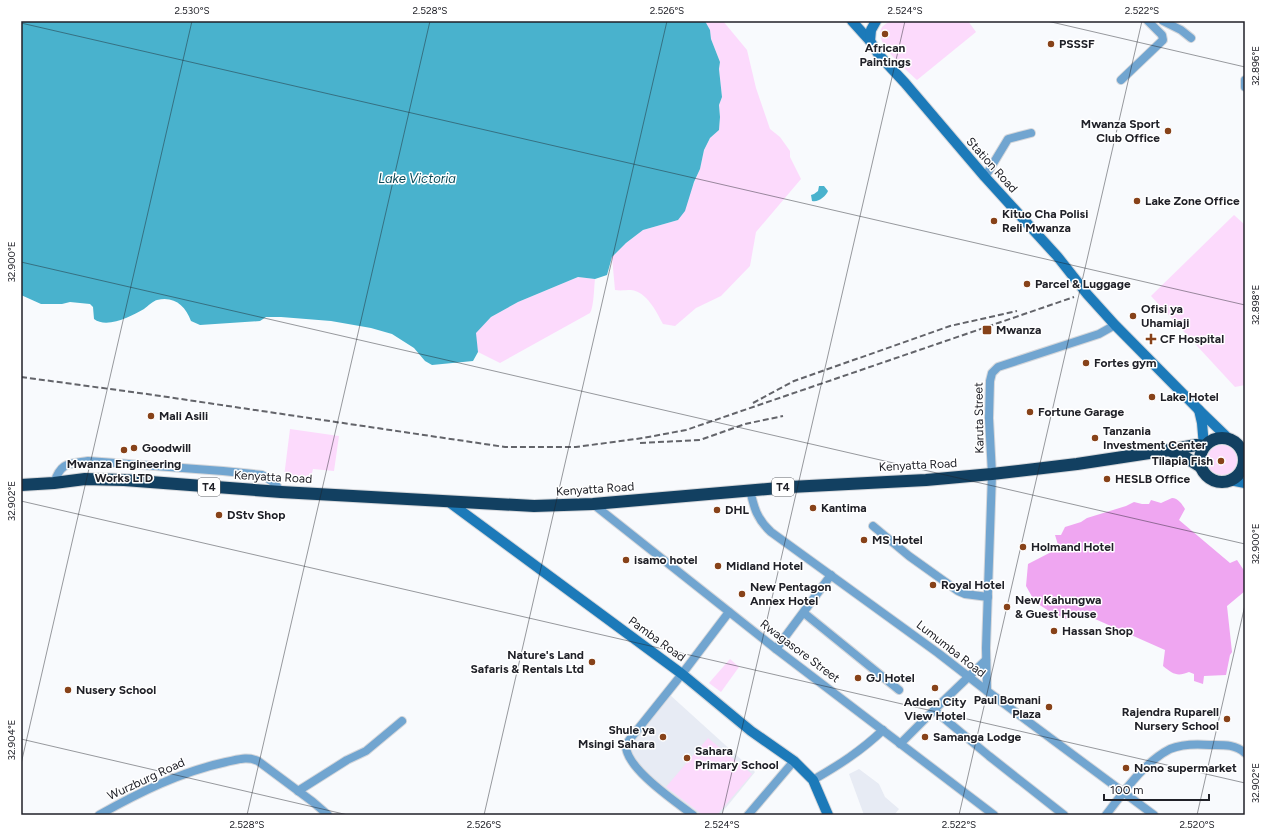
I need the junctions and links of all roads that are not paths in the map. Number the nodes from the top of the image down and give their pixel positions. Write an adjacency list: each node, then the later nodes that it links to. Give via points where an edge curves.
1 (852, 21): 7 (main road, Station Road)
2 (876, 21): 7 (main road)
3 (1148, 21): 5 (street)
4 (1163, 21): 6 (street)
5 (1156, 24): 8 (street, via 1164,37 1162,43)
6 (1191, 38)
7 (870, 41): 12 (main road, Station Road, via 879,55)
8 (1121, 80)
9 (1245, 80): 10 (street)
10 (1245, 87)
11 (1031, 133): 12 (street, via 1008,139)
12 (985, 177): 13 (main road, Station Road, via 1024,218)
13 (1115, 325): 14 (main road, Station Road); 20 (street, Karuta Street, via 1099,334 998,367 992,373 989,418)
14 (1199, 410): 15 (main road, Station Road); 16 (main road)
15 (1236, 440): 16 (highway, T4, via 1215,439); 18 (highway)
16 (1204, 446): 17 (highway, Kenyatta Road / T4); 19 (highway, via 1200,460)
17 (1169, 450): 19 (highway); 20 (highway, Kenyatta Road / T4)
18 (1244, 462): 21 (highway, via 1236,477)
19 (1202, 467): 21 (highway, via 1210,478 1216,481)
20 (992, 474): 25 (highway, Kenyatta Road / T4); 31 (street, Karuta Street)
21 (1230, 480): 23 (main road)
22 (54, 483): 24 (highway, Kenyatta Road / T4); 26 (highway, Kenyatta Road / T4, via 85,479 124,480); 26 (street, via 58,472 66,465 88,461 262,475 275,483)
23 (1245, 484)
24 (21, 485)
25 (750, 490): 28 (highway, Kenyatta Road / T4); 30 (street, Lumumba Road, via 756,514 762,524)
26 (281, 492): 27 (highway, Kenyatta Road / T4)
27 (450, 502): 28 (highway, Kenyatta Road / T4, via 518,506); 36 (main road, Pamba Road)
28 (593, 504): 32 (street, Rwagasore Street)
29 (873, 526): 31 (street, via 958,591)
30 (831, 576): 33 (street); 37 (street, Lumumba Road)
31 (988, 597): 35 (street, Karuta Street)
32 (729, 612): 34 (street, Rwagasore Street); 36 (street)
33 (804, 612): 34 (street); 38 (street)
34 (776, 650): 42 (street, Rwagasore Street)
35 (986, 660): 37 (street); 39 (street, Karuta Street)
36 (682, 674): 47 (main road, Pamba Road, via 751,731); 53 (street, via 630,739 626,749 646,779)
37 (968, 677): 39 (street, Lumumba Road); 40 (street)
38 (899, 690)
39 (987, 691): 50 (street, Lumumba Road)
40 (934, 710): 43 (street); 57 (street)
41 (402, 721): 49 (street, via 366,751)
42 (883, 730): 43 (street, Rwagasore Street); 48 (street, via 842,764)
43 (900, 744): 56 (street, Rwagasore Street)
44 (1245, 744): 45 (street)
45 (1235, 746): 46 (street); 50 (street, via 1198,745 1171,749 1152,761)
46 (1245, 753)
47 (794, 761): 48 (main road, Pamba Road); 54 (street)
48 (813, 780): 55 (main road, Pamba Road)
49 (298, 791): 51 (street, Wurzburg Road, via 258,761 245,758 180,775); 52 (street, Wurzburg Road)
50 (1123, 792): 58 (street); 59 (street, Lumumba Road)
51 (99, 815)
52 (328, 815)
53 (693, 815)
54 (748, 815)
55 (828, 815)
56 (994, 815)
57 (1064, 815)
58 (1106, 815)
59 (1154, 815)

